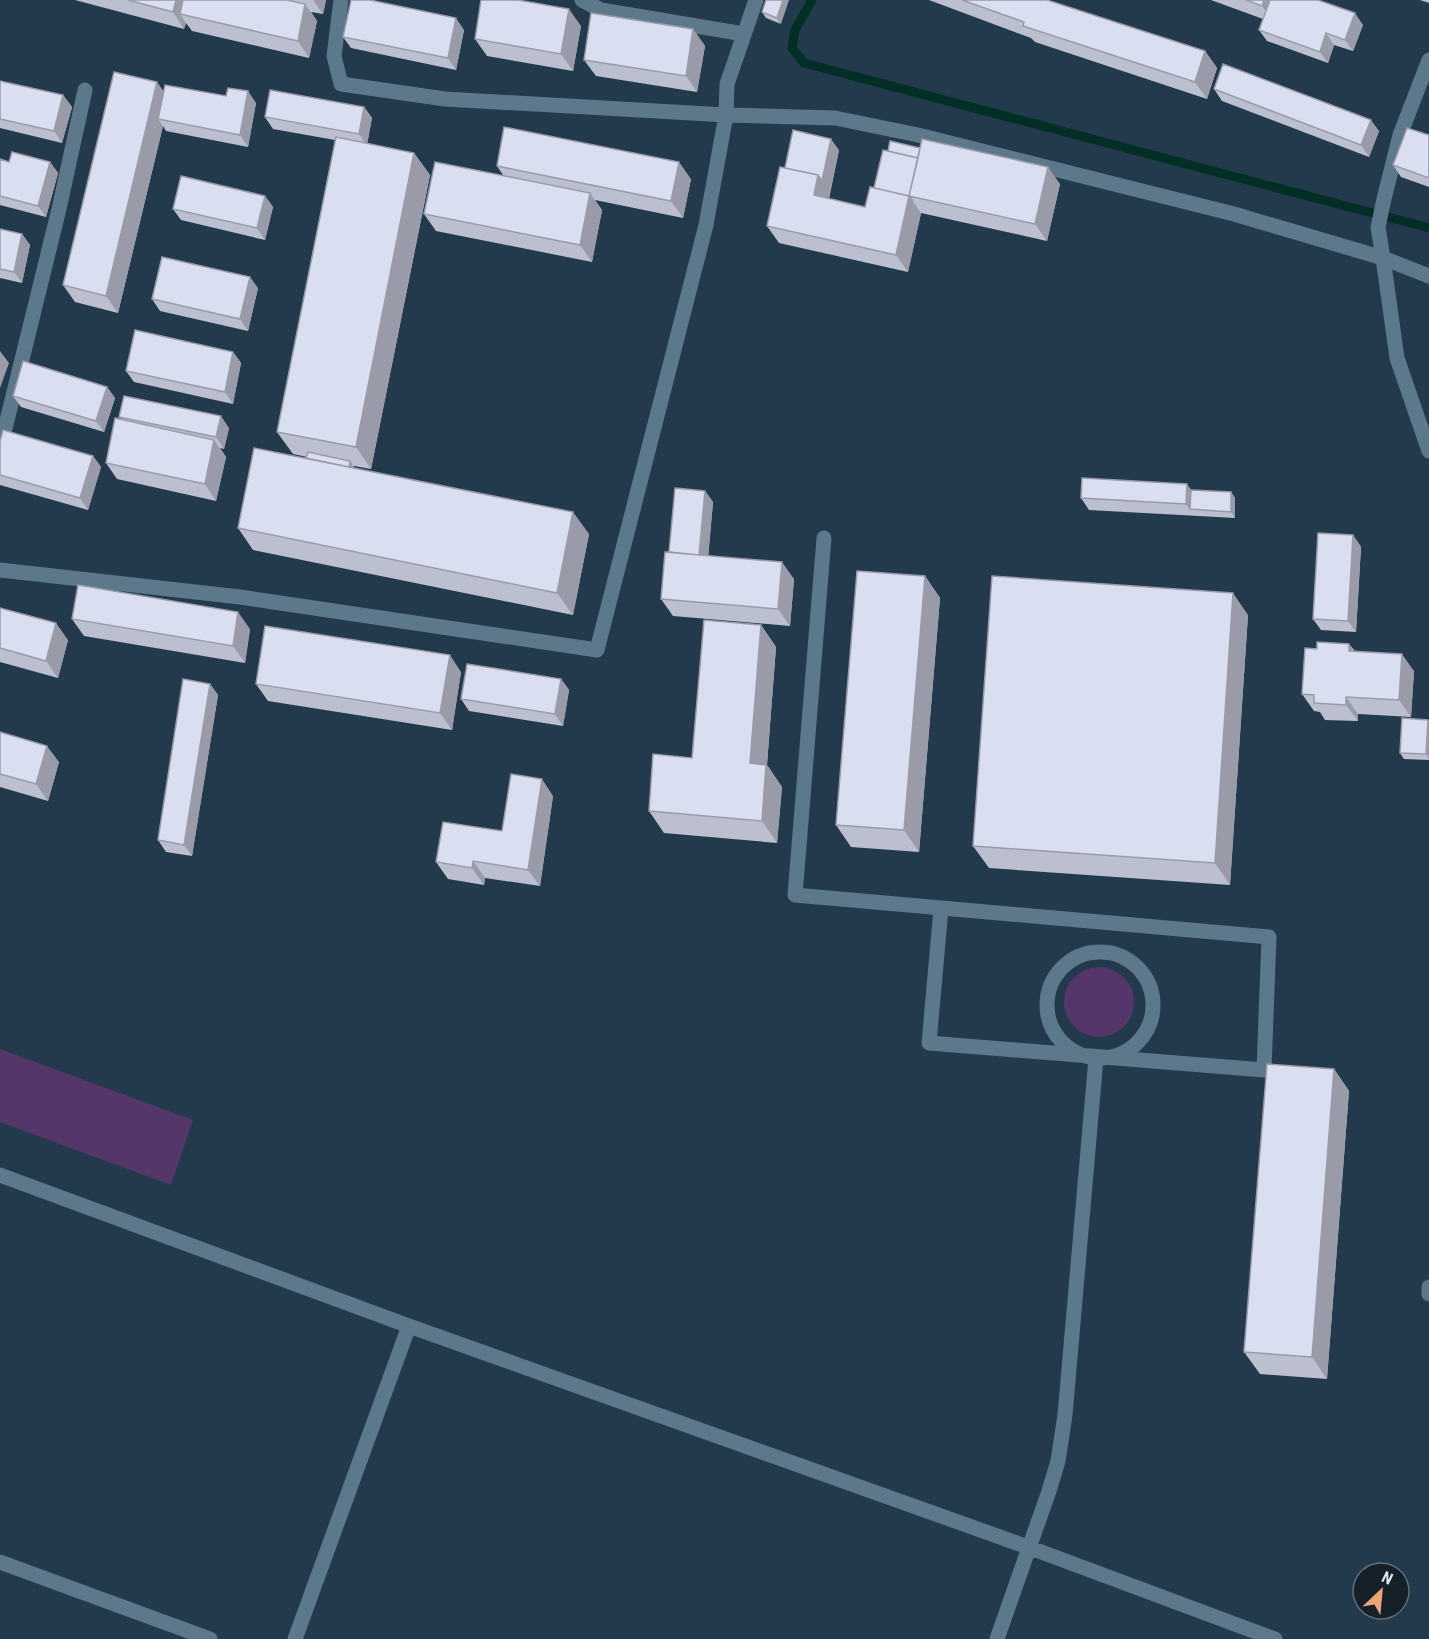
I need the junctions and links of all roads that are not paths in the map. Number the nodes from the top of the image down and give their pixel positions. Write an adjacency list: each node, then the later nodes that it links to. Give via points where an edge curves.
1 (341, 0): 7 (street, via 334,56 341,84 445,99)
2 (582, 0): 4 (street, via 601,10)
3 (756, 0): 4 (street)
4 (744, 34): 7 (street, via 727,84)
5 (1429, 60): 8 (street, via 1400,135 1384,199 1378,227)
6 (85, 90): 10 (street)
7 (726, 115): 8 (street, via 835,118 918,135 1234,214); 13 (street, via 706,225 597,650 240,597)
8 (1383, 258): 9 (street); 11 (street, via 1397,358)
9 (1429, 276)
10 (0, 449)
11 (1429, 451)
12 (824, 538): 14 (street, via 795,895)
13 (0, 570)
14 (941, 909): 15 (street); 17 (street, via 928,1043)
15 (1102, 923): 16 (street); 17 (street, via 1269,937 1264,1070)
16 (1101, 951): 17 (street, via 1077,956 1059,970 1048,991 1047,1014 1056,1036 1074,1051); 17 (street, via 1124,957 1143,972 1153,1003 1152,1019 1140,1040 1120,1054)
17 (1096, 1058): 22 (street, via 1065,1415 1052,1481)
18 (0, 1174): 21 (street)
19 (1429, 1287): 20 (street)
20 (1429, 1294)
21 (409, 1326): 22 (street); 25 (street)
22 (1028, 1547): 26 (street); 27 (street)
23 (0, 1562): 24 (street)
24 (210, 1639)
25 (295, 1639)
26 (997, 1639)
27 (1275, 1639)

